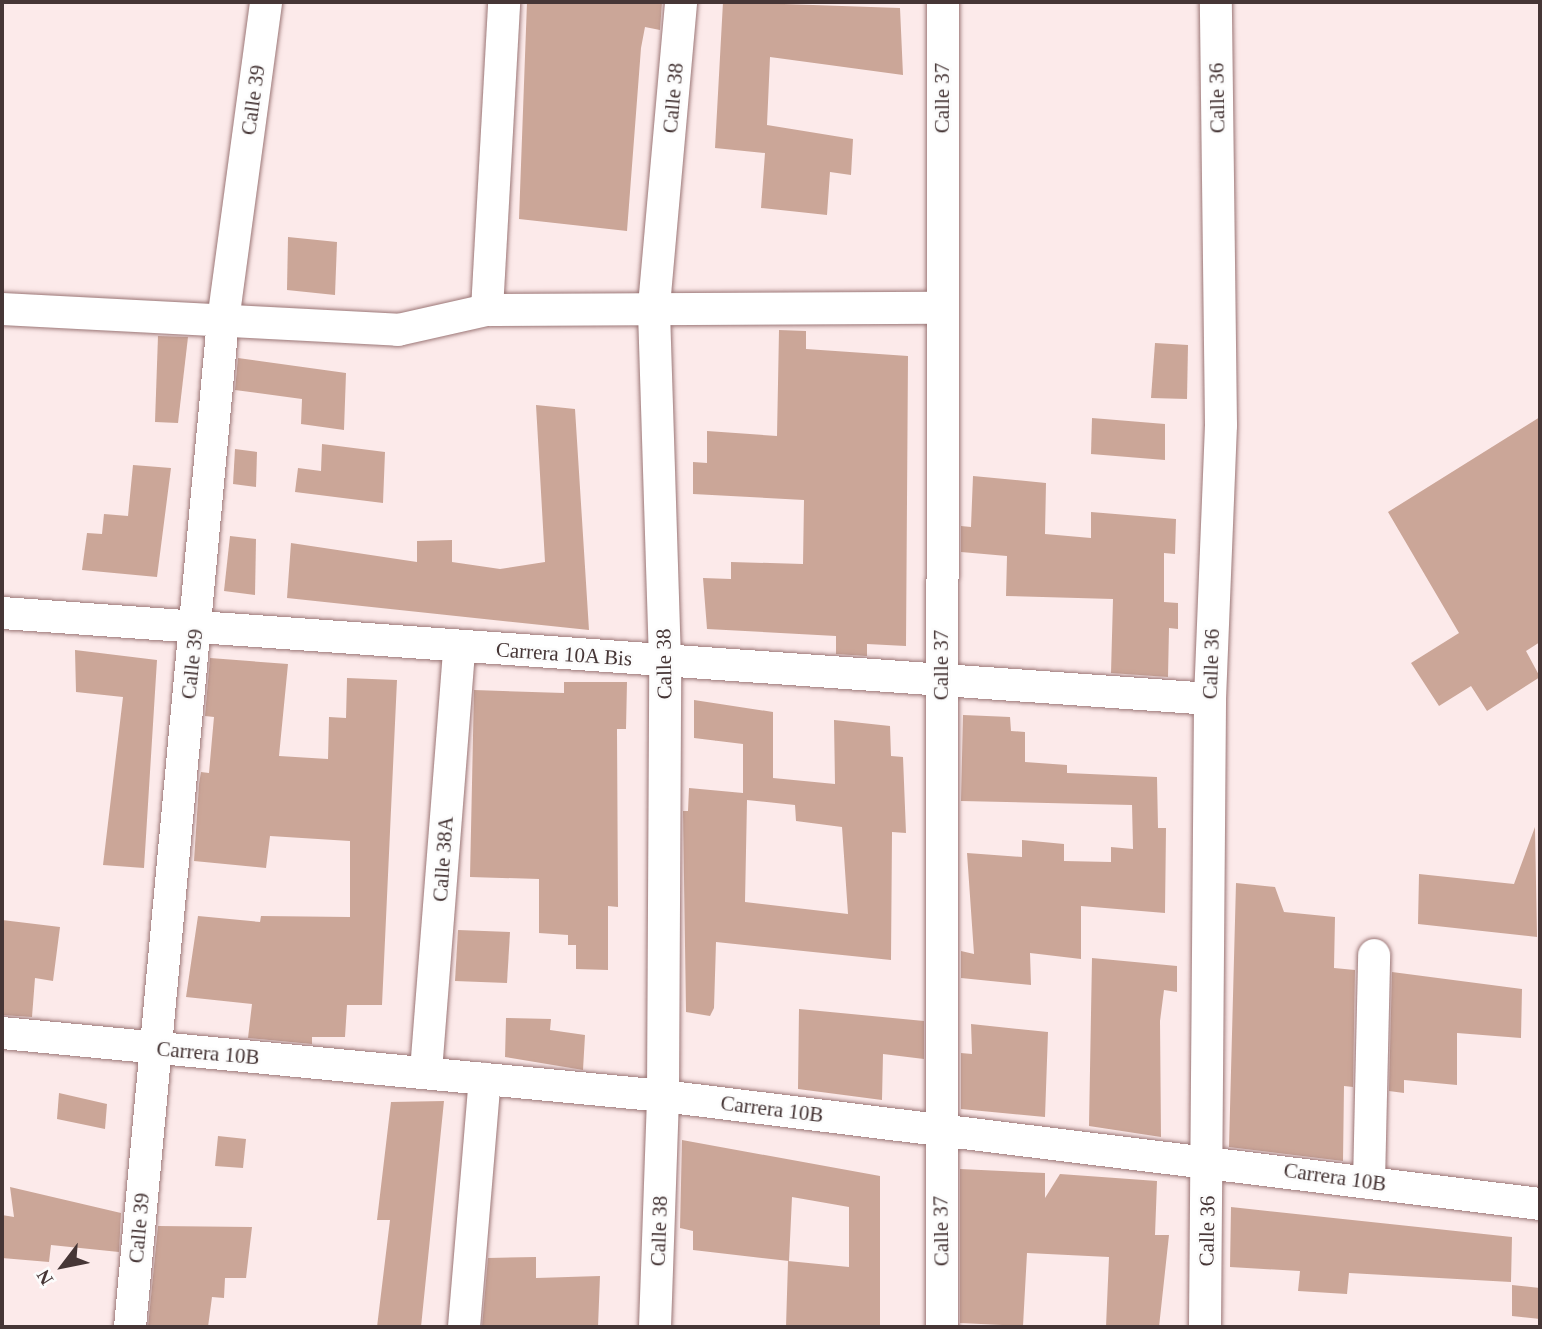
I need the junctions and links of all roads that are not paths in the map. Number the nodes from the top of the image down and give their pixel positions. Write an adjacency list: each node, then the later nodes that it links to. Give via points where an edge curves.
1 (266, 2): 10 (street, Calle 39)
2 (504, 2): 9 (street)
3 (681, 2): 6 (street, Calle 38)
4 (943, 2): 7 (street, Calle 37)
5 (1216, 2): 16 (street, Calle 36, via 1221,425)
6 (654, 306): 7 (street); 9 (street); 14 (street, Calle 38)
7 (940, 307): 15 (street, Calle 37)
8 (2, 309): 10 (street)
9 (487, 310): 10 (street, via 398,330)
10 (223, 321): 12 (street, Calle 39)
11 (2, 613): 12 (street, Carrera 10A Bis)
12 (195, 631): 13 (street, Carrera 10A Bis); 19 (street, Calle 39)
13 (459, 648): 14 (street, Carrera 10A Bis); 20 (street, Calle 38A)
14 (664, 661): 15 (street, Carrera 10A Bis); 22 (street, Calle 38)
15 (941, 676): 16 (street, Carrera 10A Bis); 23 (street, Calle 37)
16 (1210, 699): 24 (street, Calle 36)
17 (1374, 955): 25 (street)
18 (2, 1033): 19 (street, Carrera 10B)
19 (155, 1049): 20 (street, Carrera 10B); 27 (street, Calle 39)
20 (426, 1071): 21 (street, Carrera 10B)
21 (485, 1079): 22 (street, Carrera 10B); 28 (street)
22 (663, 1096): 23 (street, Carrera 10B); 29 (street, Calle 38)
23 (940, 1128): 24 (street, Carrera 10B); 30 (street, Calle 37)
24 (1209, 1159): 25 (street, Carrera 10B); 31 (street, Calle 36)
25 (1369, 1183): 26 (street, Carrera 10B)
26 (1540, 1205)
27 (130, 1327)
28 (464, 1327)
29 (655, 1327)
30 (942, 1327)
31 (1205, 1327)

